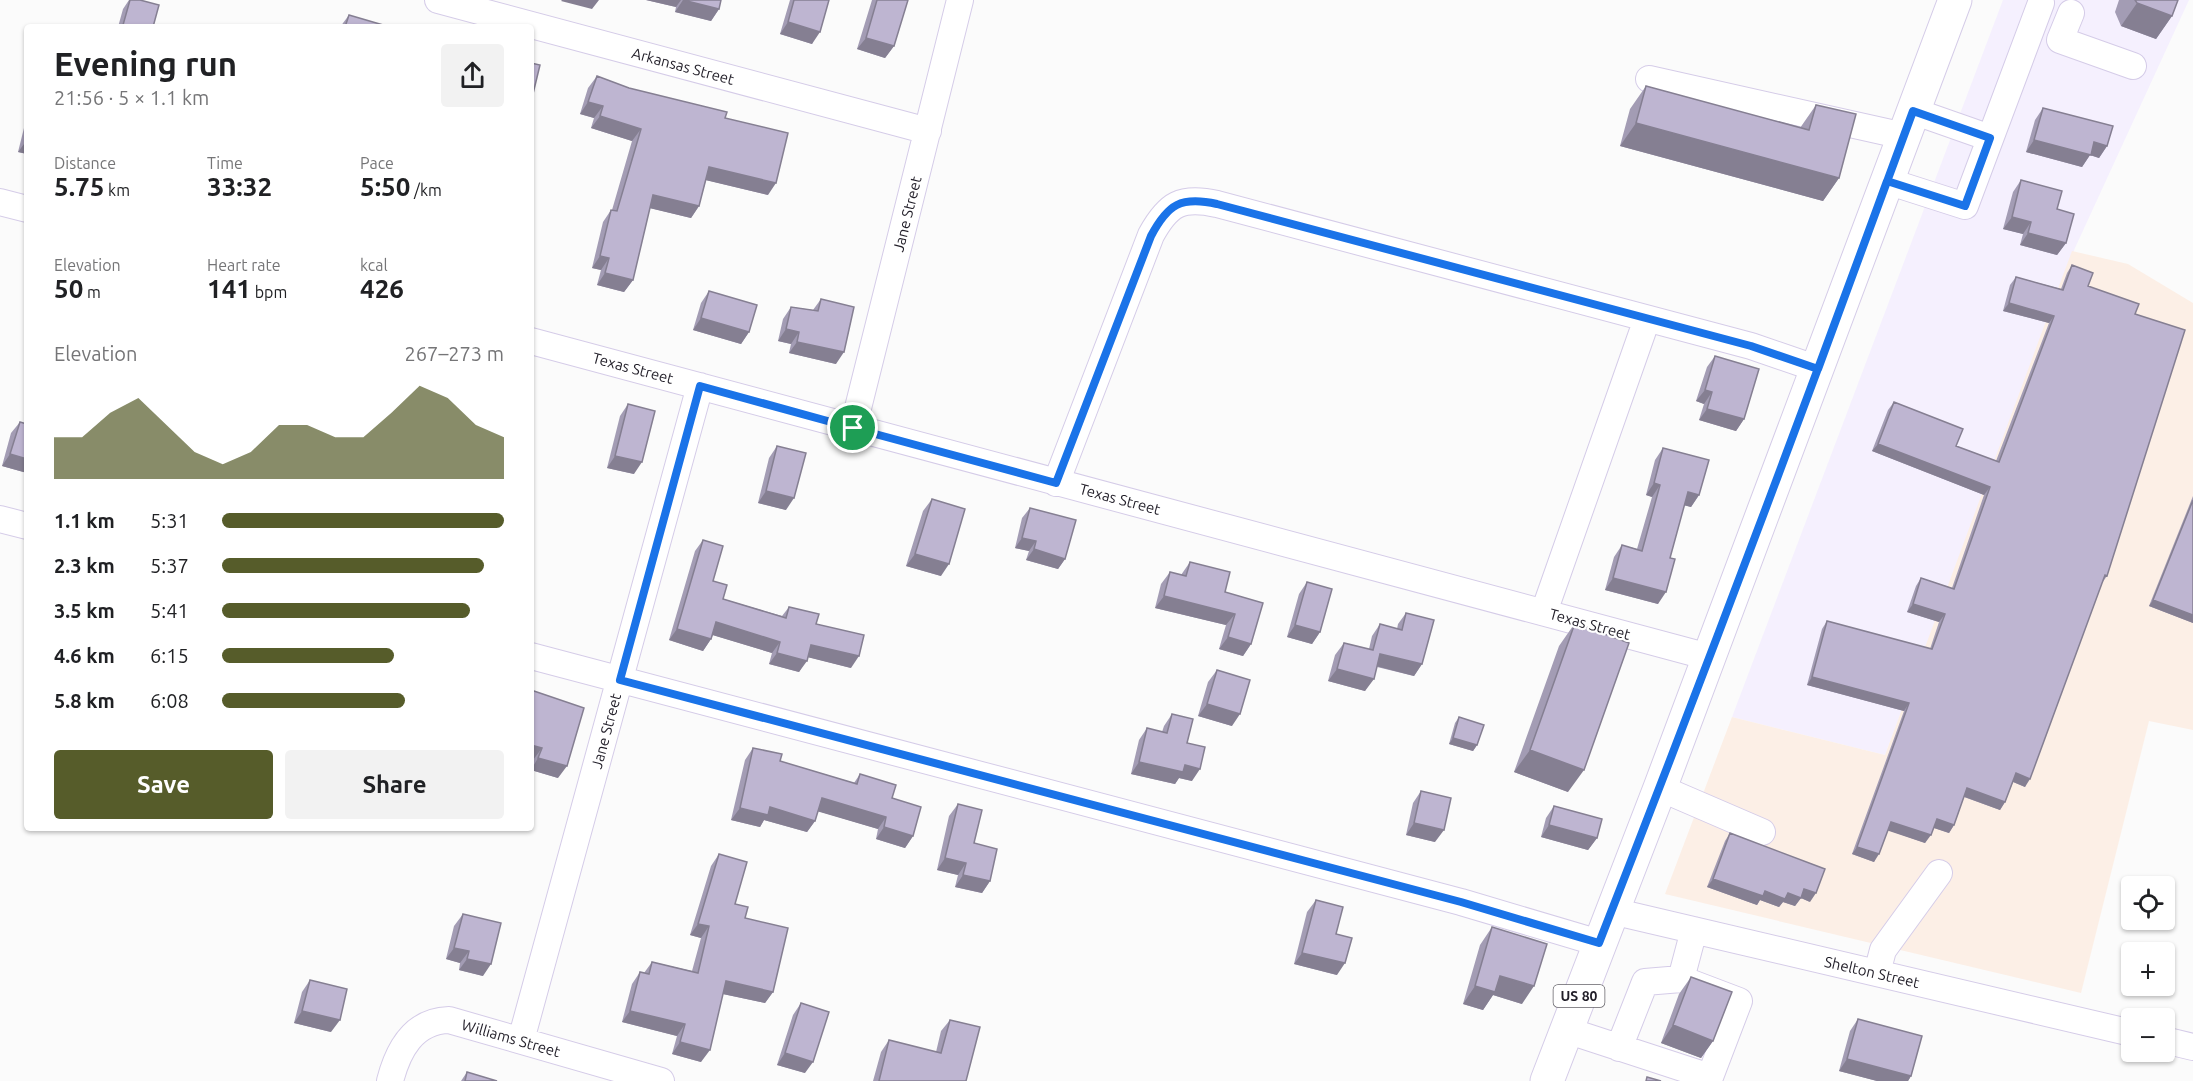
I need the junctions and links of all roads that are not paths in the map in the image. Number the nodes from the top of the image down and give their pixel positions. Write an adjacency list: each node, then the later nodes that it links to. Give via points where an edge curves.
1 (438, 0): 6 (street, Arkansas Street)
2 (960, 0): 11 (street, Jane Street)
3 (1954, 0): 10 (main road, US 80)
4 (2037, 1): 5 (street); 12 (street)
5 (2073, 6): 8 (street, via 2060,40)
6 (528, 24)
7 (534, 26): 11 (street, Arkansas Street)
8 (2133, 66)
9 (1649, 79): 10 (street)
10 (1909, 123): 12 (street); 13 (main road, US 80)
11 (928, 131): 20 (street, Jane Street)
12 (1990, 138): 13 (street, via 1965,206)
13 (1887, 181): 18 (main road, US 80)
14 (0, 202): 15 (street)
15 (24, 208)
16 (1647, 319): 18 (street, via 1751,346); 21 (street, via 1217,204 1185,201 1169,208 1151,236); 24 (street)
17 (534, 342): 19 (street, Texas Street)
18 (1818, 369): 26 (main road, US 80)
19 (700, 386): 20 (street, Texas Street); 27 (street, Jane Street)
20 (853, 428): 21 (street, Texas Street)
21 (1056, 483): 24 (street, Texas Street)
22 (0, 519): 23 (street)
23 (24, 525)
24 (1544, 612): 26 (street, Texas Street)
25 (534, 657): 27 (street)
26 (1709, 657): 28 (main road, US 80)
27 (620, 680): 33 (street, via 1461,902); 38 (street, Jane Street)
28 (1660, 788): 29 (street); 31 (main road, US 80)
29 (1762, 832)
30 (1939, 873): 34 (street, via 1882,950)
31 (1612, 910): 32 (street, Shelton Street); 33 (main road, US 80)
32 (1694, 930): 34 (street, Shelton Street); 35 (street)
33 (1599, 943): 36 (main road, US 80)
34 (1877, 973): 37 (street, Shelton Street)
35 (1681, 979): 41 (street, via 1644,982); 41 (street, via 1739,1001 1710,1077)
36 (1566, 1030): 41 (street); 44 (main road, US 80)
37 (2121, 1030)
38 (521, 1040): 42 (street, Williams Street, via 459,1022 440,1021 407,1040); 43 (street, Williams Street)
39 (2175, 1043): 40 (street)
40 (2193, 1047)
41 (1619, 1048)
42 (390, 1081)
43 (661, 1081)
44 (1547, 1081)

